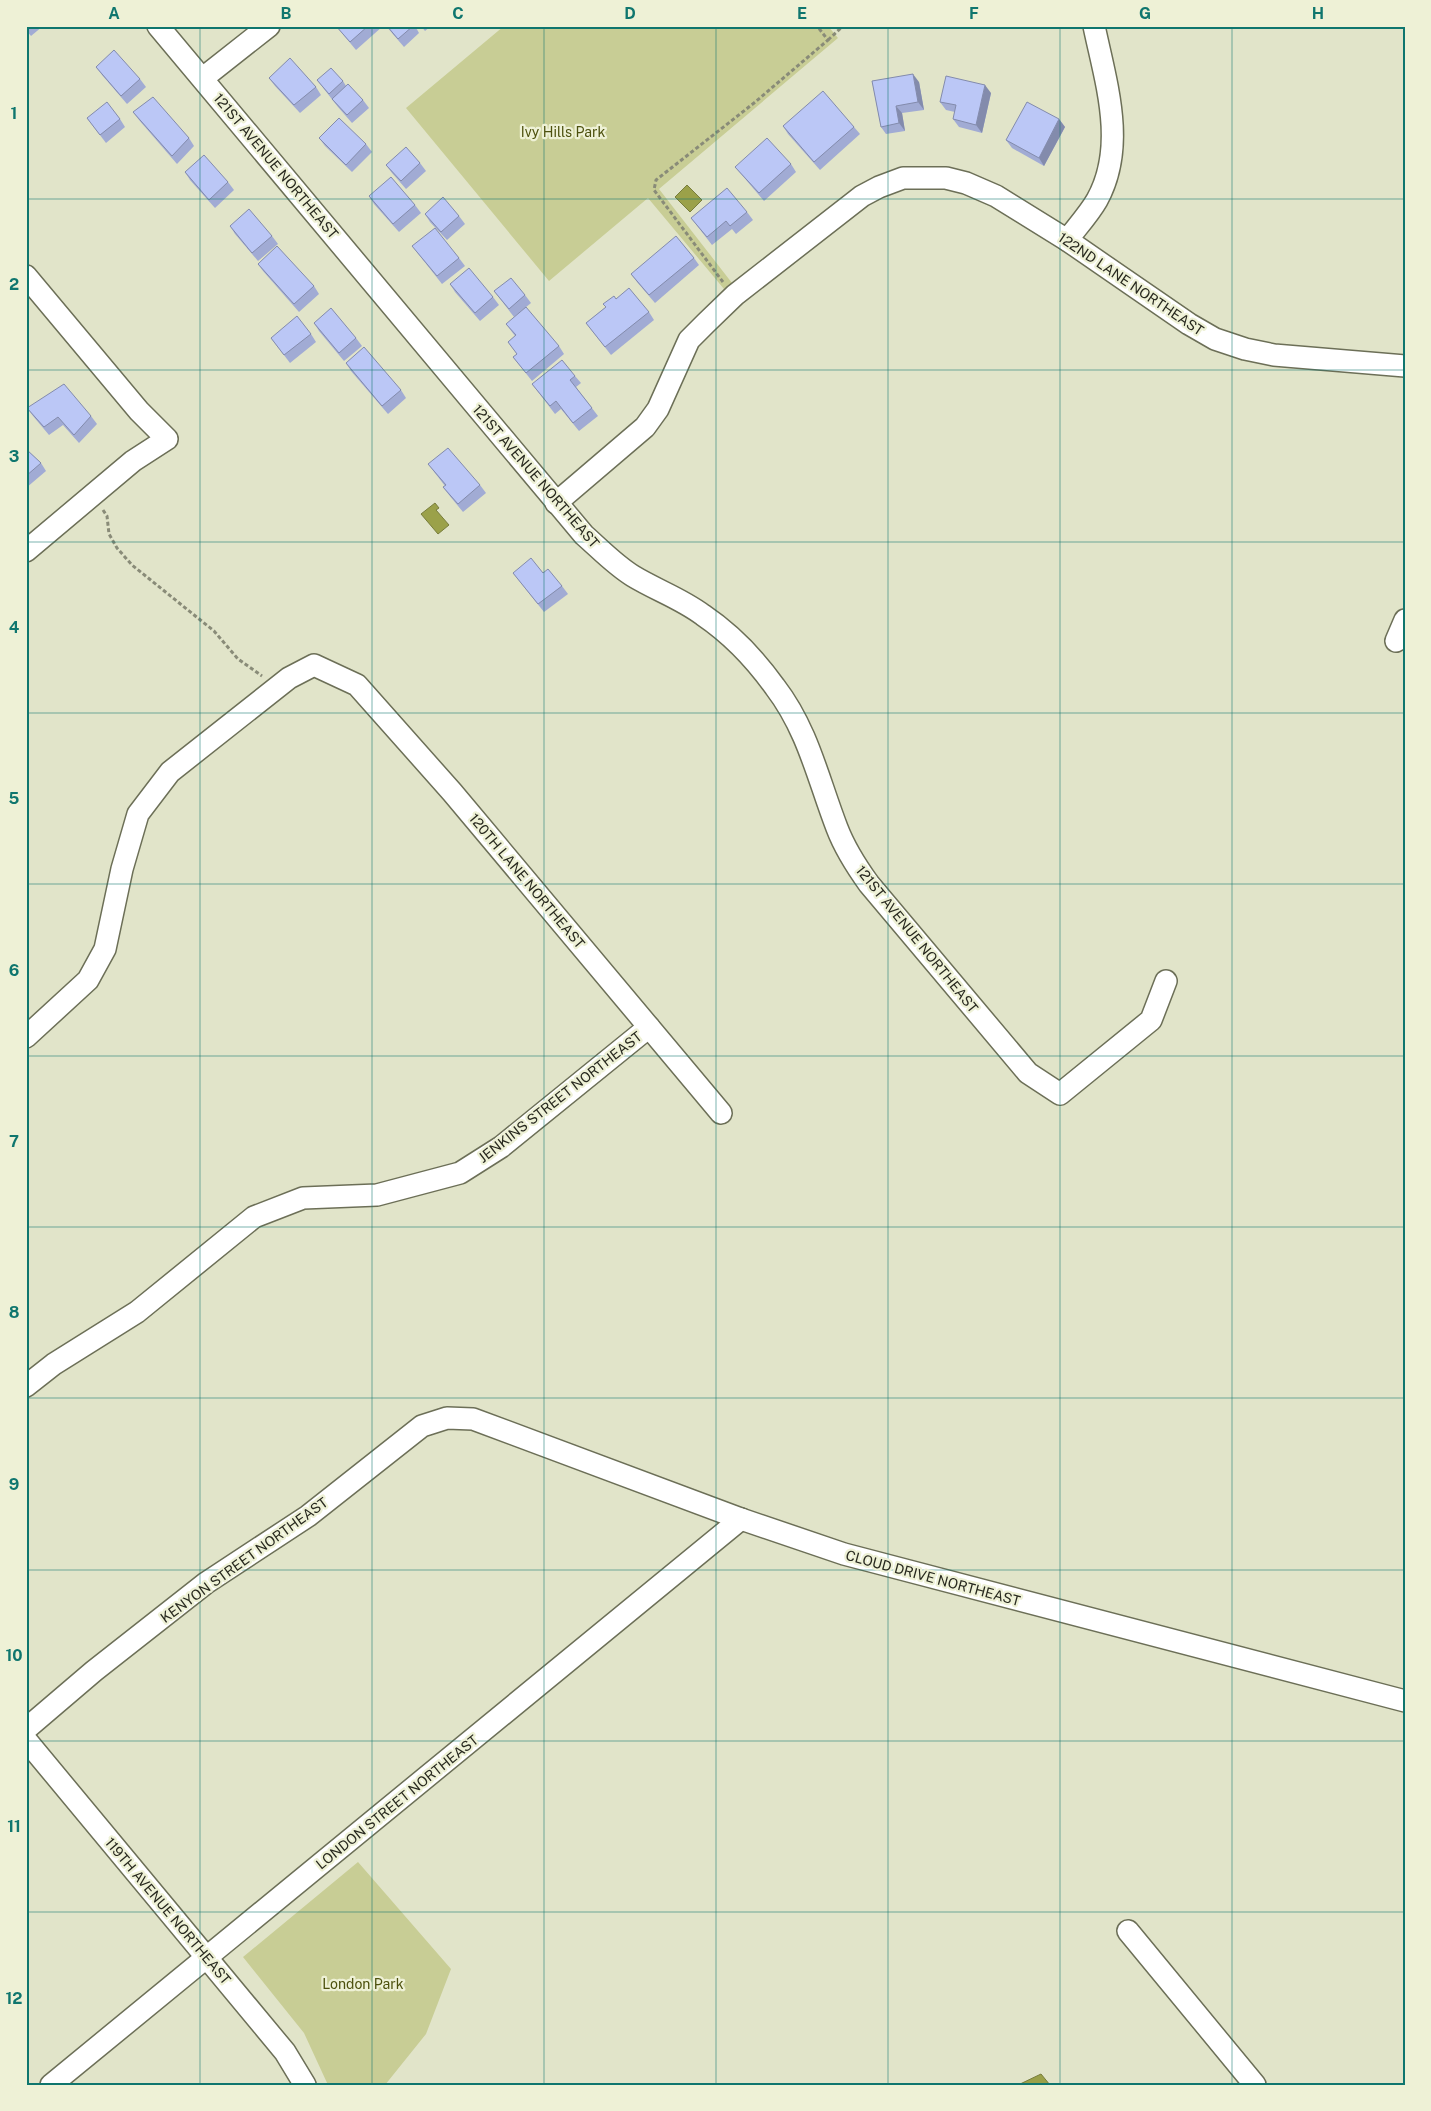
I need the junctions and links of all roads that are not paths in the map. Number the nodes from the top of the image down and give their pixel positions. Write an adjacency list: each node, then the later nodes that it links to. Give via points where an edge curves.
1 (158, 26): 4 (street, 121ST AVENUE NORTHEAST)
2 (269, 26): 4 (street)
3 (1094, 26): 5 (street, via 1113,122 1113,144 1109,172 1097,200)
4 (203, 78): 8 (street, 121ST AVENUE NORTHEAST)
5 (1067, 240): 7 (street, 122ND LANE NORTHEAST, via 1215,339 1274,355); 8 (street, 122ND LANE NORTHEAST, via 996,196 966,183 928,177 903,178 878,187 735,295 689,340 658,409 645,427)
6 (26, 276): 9 (street, via 139,411 167,438 133,462)
7 (1405, 366)
8 (556, 503): 12 (street, 121ST AVENUE NORTHEAST, via 584,535 633,576 701,613 726,632 776,687 811,750 837,828 851,858 868,884 1028,1073 1060,1094 1151,1020)
9 (26, 551)
10 (1405, 620): 11 (street)
11 (1396, 641)
12 (1166, 981)
13 (649, 1027): 14 (street, 120TH LANE NORTHEAST, via 452,792 357,685 314,665 289,678 170,772 138,814 105,949 88,980); 15 (street, 120TH LANE NORTHEAST); 16 (street, JENKINS STREET NORTHEAST, via 501,1147 460,1173 377,1195 303,1198 254,1217 137,1312 54,1364)
14 (26, 1036)
15 (721, 1114)
16 (26, 1386)
17 (473, 1419): 18 (street, CLOUD DRIVE NORTHEAST); 20 (street, KENYON STREET NORTHEAST, via 447,1418 422,1426 308,1516 206,1583)
18 (741, 1519): 19 (street, CLOUD DRIVE NORTHEAST, via 853,1557); 23 (street, LONDON STREET NORTHEAST)
19 (1405, 1701)
20 (26, 1729)
21 (26, 1740): 23 (street, 119TH AVENUE NORTHEAST)
22 (1128, 1931): 26 (street)
23 (207, 1958): 24 (street, LONDON STREET NORTHEAST); 25 (street, 119TH AVENUE NORTHEAST, via 285,2052)
24 (52, 2085)
25 (305, 2085)
26 (1255, 2085)

